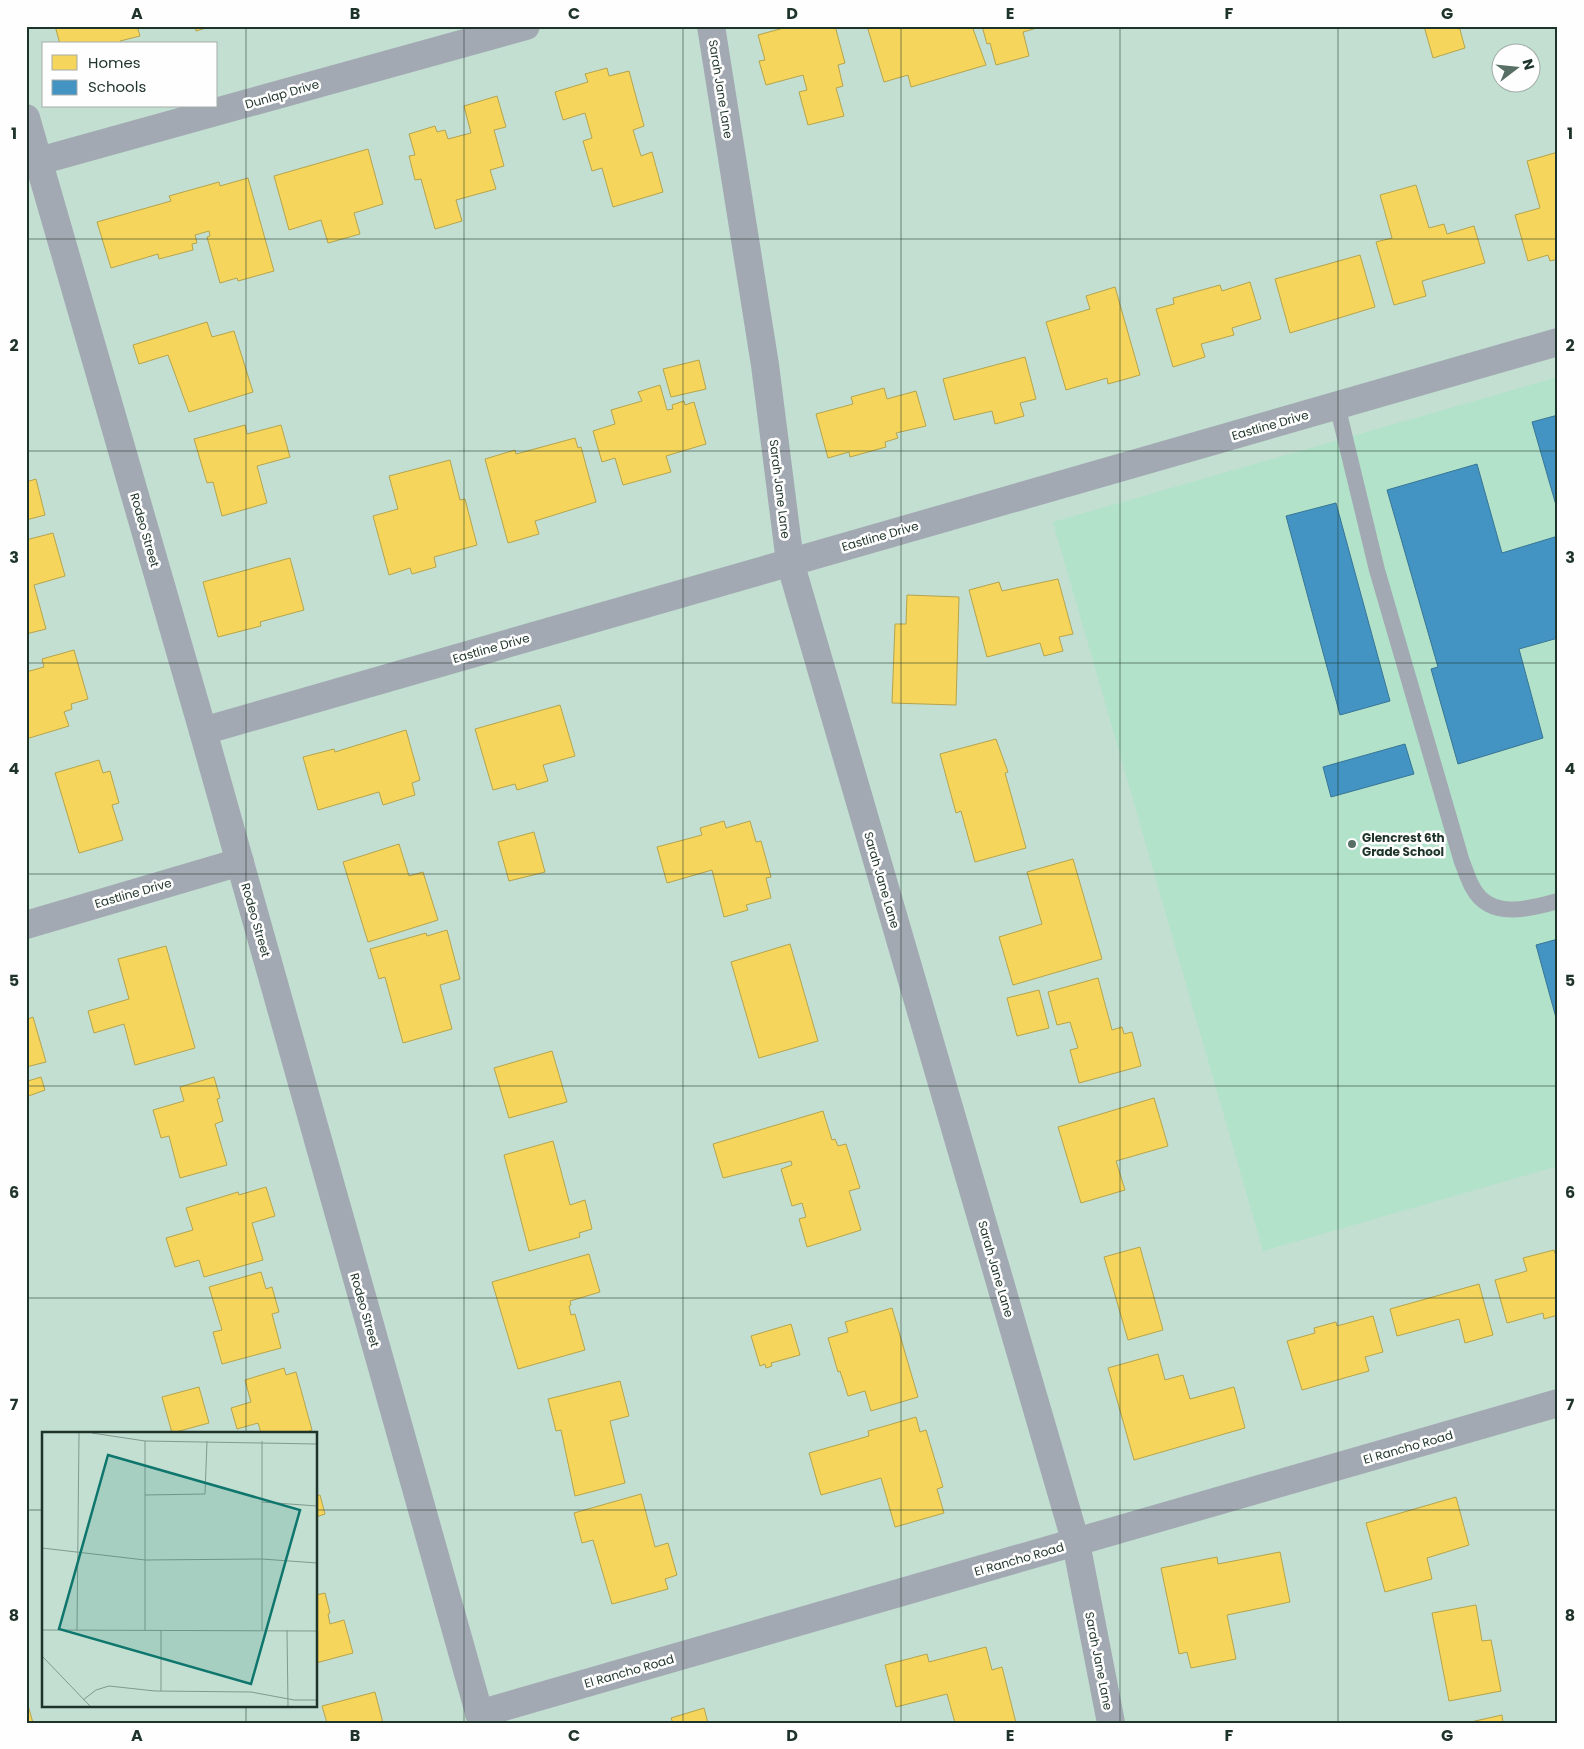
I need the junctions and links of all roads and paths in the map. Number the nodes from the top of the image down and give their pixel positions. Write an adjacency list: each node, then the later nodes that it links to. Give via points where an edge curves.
1 (526, 26): 4 (street, Dunlap Drive)
2 (711, 26): 7 (street, Sarah Jane Lane, via 765,365)
3 (26, 118): 4 (street, Rodeo Street)
4 (39, 161): 8 (street, Rodeo Street)
5 (1558, 342): 6 (street, Eastline Drive)
6 (1337, 405): 7 (street, Eastline Drive); 10 (lane, via 1377,570 1473,890 1489,905 1505,911)
7 (790, 562): 8 (street, Eastline Drive); 13 (street, Sarah Jane Lane)
8 (203, 731): 9 (street, Rodeo Street)
9 (240, 862): 11 (street, Eastline Drive); 14 (street, Rodeo Street)
10 (1558, 901)
11 (26, 925)
12 (1558, 1404): 13 (street, El Rancho Road)
13 (1076, 1543): 14 (street, El Rancho Road); 15 (street, Sarah Jane Lane)
14 (480, 1718)
15 (1111, 1723)

